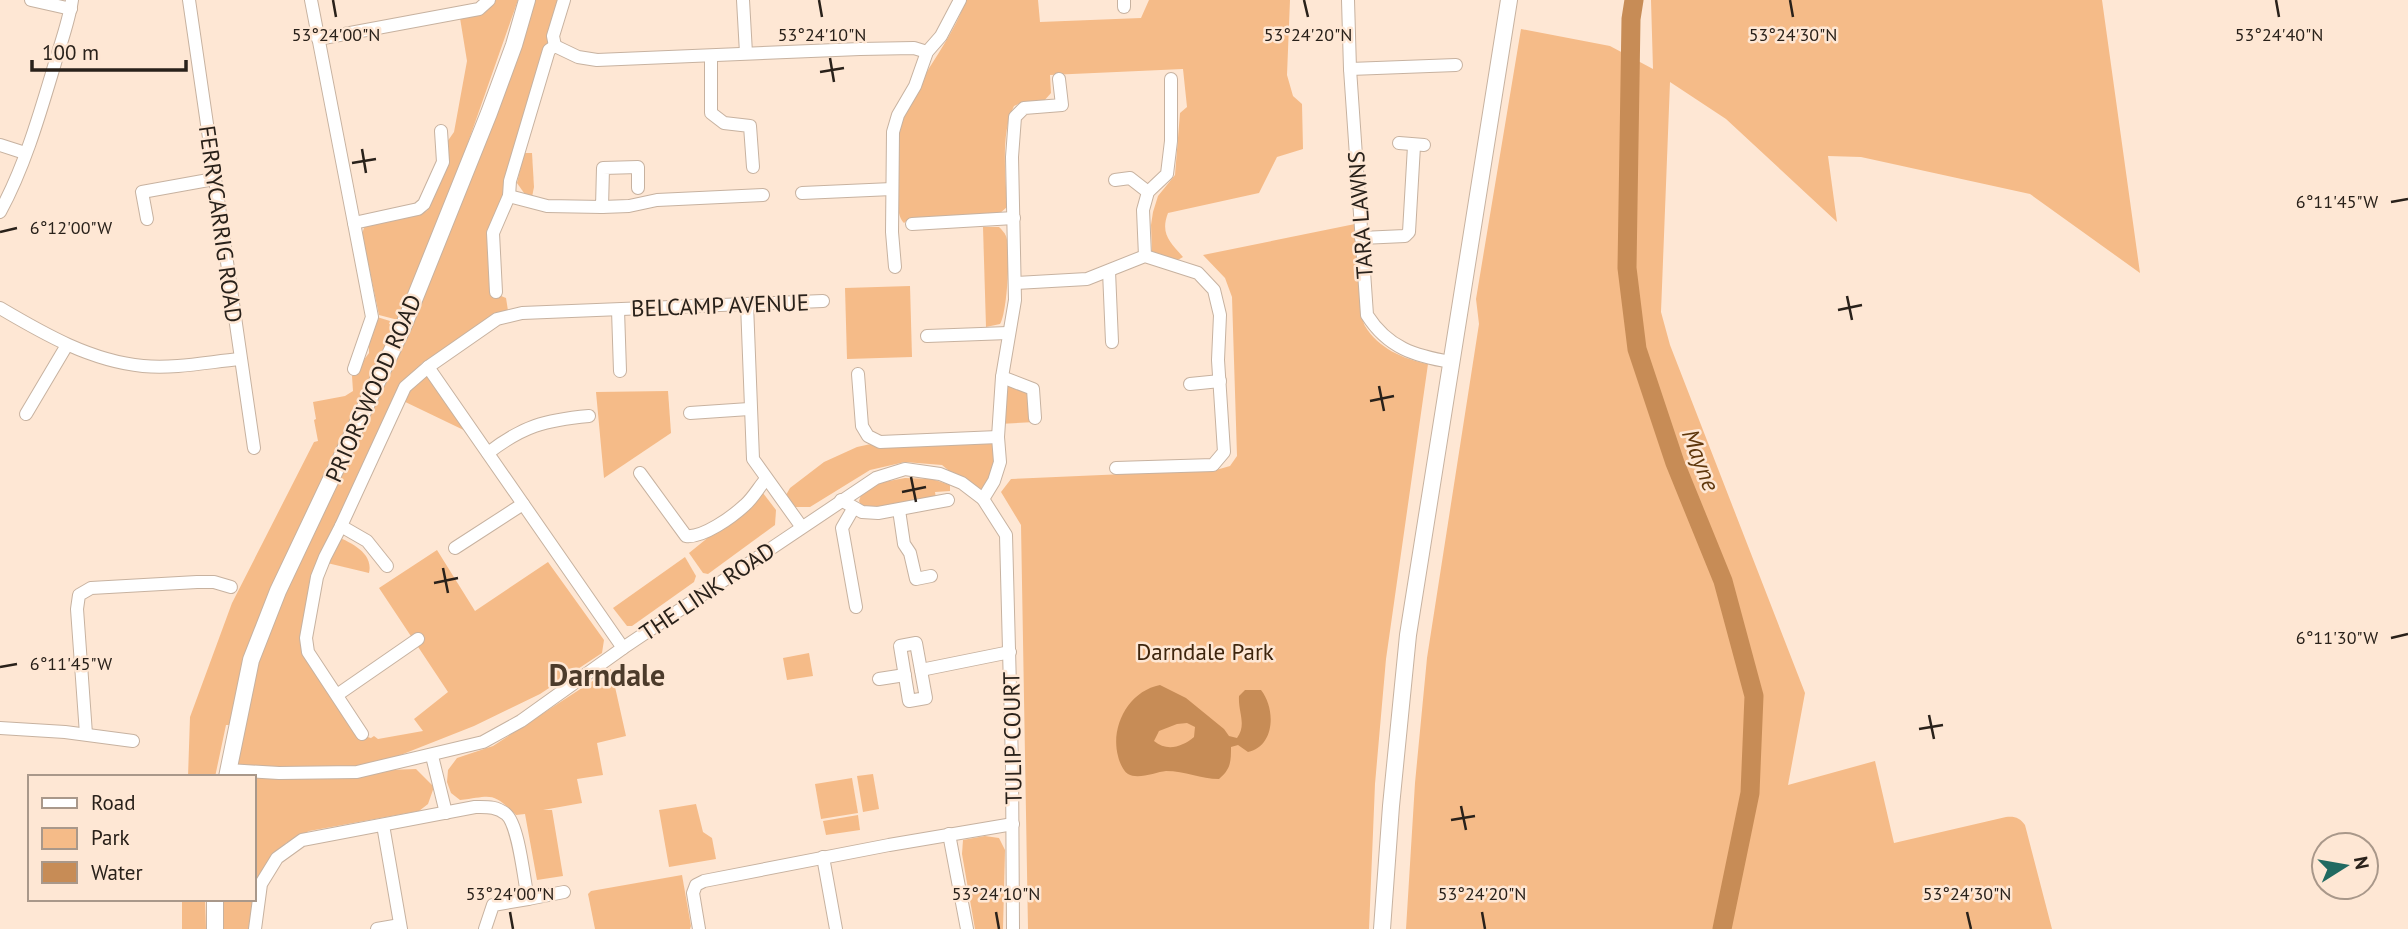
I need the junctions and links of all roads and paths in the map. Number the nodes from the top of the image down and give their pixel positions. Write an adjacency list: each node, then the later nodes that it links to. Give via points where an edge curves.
1 (30, 0): 11 (street)
2 (189, 0): 26 (street, FERRYCARRIG ROAD)
3 (310, 0): 12 (street)
4 (489, 0): 12 (street, via 479,9)
5 (527, 0): 99 (main road, PRIORSWOOD ROAD, via 489,113 404,326 278,591 256,649)
6 (564, 0): 13 (street, via 553,36)
7 (743, 0): 15 (street)
8 (960, 0): 14 (street)
9 (1349, 0): 18 (street, TARA LAWNS)
10 (1509, 0): 55 (main road)
11 (71, 5): 24 (street)
12 (318, 38): 38 (street)
13 (555, 46): 16 (street, via 597,60); 33 (street, via 548,55)
14 (927, 52): 15 (street, via 914,48); 29 (street, via 893,132)
15 (746, 53): 16 (street)
16 (711, 56): 25 (street, via 711,113 724,123 750,125)
17 (1456, 65): 18 (street)
18 (1350, 69): 40 (street, TARA LAWNS)
19 (1059, 79): 36 (street, via 1062,105 1024,108 1015,117)
20 (1171, 79): 30 (street, via 1167,174)
21 (441, 131): 38 (street, via 443,162 424,204)
22 (1399, 143): 40 (street, via 1419,145 1409,232)
23 (0, 145): 24 (street)
24 (26, 153): 35 (street)
25 (753, 167)
26 (215, 179): 37 (street, via 142,192); 54 (street, FERRYCARRIG ROAD)
27 (1115, 180): 30 (street, via 1130,178)
28 (638, 188): 34 (street, via 638,167 603,168)
29 (892, 189): 31 (street); 42 (street)
30 (1148, 192): 41 (street, via 1143,210)
31 (802, 193)
32 (763, 195): 34 (street)
33 (509, 197): 34 (street, via 547,206); 45 (street, via 493,233)
34 (602, 207)
35 (0, 212)
36 (1013, 218): 39 (street); 44 (street)
37 (147, 219)
38 (354, 223): 57 (street, via 372,317)
39 (912, 224)
40 (1361, 238): 55 (street, TARA LAWNS, via 1367,315 1374,327 1399,349)
41 (1145, 256): 43 (street); 61 (street, via 1198,273 1214,290 1220,315)
42 (895, 267)
43 (1109, 271): 44 (street, via 1087,279); 52 (street)
44 (1016, 283): 50 (street)
45 (496, 292)
46 (823, 301): 47 (street, BELCAMP AVENUE)
47 (747, 304): 49 (street, BELCAMP AVENUE); 63 (street)
48 (0, 308): 53 (street)
49 (618, 310): 56 (street, BELCAMP AVENUE, via 522,313 497,319); 58 (street, BELCAMP AVENUE)
50 (1008, 333): 51 (street); 60 (street)
51 (928, 336)
52 (1112, 342)
53 (66, 345): 54 (street, via 143,366); 65 (street)
54 (240, 359): 69 (street, FERRYCARRIG ROAD)
55 (1451, 362): 117 (main road, via 1405,662)
56 (428, 367): 70 (street); 80 (street, BELCAMP AVENUE, via 405,387)
57 (354, 369)
58 (620, 370)
59 (858, 374): 68 (street, via 862,426 867,436 880,442)
60 (1002, 377): 67 (street, via 1033,389); 68 (street)
61 (1220, 381): 62 (street); 71 (street, via 1224,452 1213,465)
62 (1190, 384)
63 (750, 409): 64 (street); 73 (street, via 753,460)
64 (690, 413)
65 (26, 414)
66 (589, 416): 70 (street, via 530,426)
67 (1035, 418)
68 (998, 437): 74 (street, via 1000,462)
69 (254, 448)
70 (488, 453): 77 (street)
71 (1116, 468)
72 (640, 473): 73 (street, via 691,537 705,533 744,506)
73 (766, 479): 81 (street)
74 (983, 499): 75 (street, THE LINK ROAD, via 940,474 905,469 876,478); 89 (street, TULIP COURT, via 1006,535)
75 (841, 500): 78 (street); 81 (street, THE LINK ROAD)
76 (948, 500): 79 (street)
77 (523, 503): 82 (street); 88 (street)
78 (853, 509): 79 (street); 86 (street, via 842,528)
79 (899, 510): 84 (street, via 916,579)
80 (341, 526): 83 (street, via 367,541); 93 (street, BELCAMP AVENUE, via 317,577 306,638 308,652)
81 (801, 526): 88 (street, THE LINK ROAD)
82 (455, 548)
83 (387, 566)
84 (931, 576)
85 (231, 587): 95 (street, via 197,582 90,588 79,595)
86 (856, 607)
87 (418, 639): 93 (street)
88 (624, 648): 98 (street, THE LINK ROAD, via 521,722 483,742)
89 (1010, 653): 90 (street, TULIP COURT); 101 (street, TULIP COURT)
90 (921, 670): 91 (street, via 916,643 900,646); 91 (street, via 926,698 909,701)
91 (905, 674): 92 (street)
92 (879, 679)
93 (337, 695): 96 (street, BELCAMP AVENUE)
94 (0, 729): 95 (street)
95 (86, 734): 97 (street)
96 (362, 734)
97 (133, 741)
98 (432, 756): 99 (street, THE LINK ROAD, via 357,772); 100 (street)
99 (228, 773)
100 (446, 813): 102 (street); 106 (street, via 494,807 509,816)
101 (1013, 824): 103 (street); 116 (street, TULIP COURT)
102 (383, 825): 108 (street); 110 (street, via 302,840 277,858 261,884)
103 (949, 834): 104 (street); 115 (street)
104 (822, 858): 113 (street, via 696,885 693,893); 114 (street)
105 (564, 892): 106 (street)
106 (528, 899): 112 (street, via 493,905)
107 (215, 901): 109 (main road)
108 (400, 927): 111 (street)
109 (215, 929)
110 (255, 929)
111 (377, 929)
112 (485, 929)
113 (699, 929)
114 (836, 929)
115 (967, 929)
116 (1013, 929)
117 (1382, 929)

